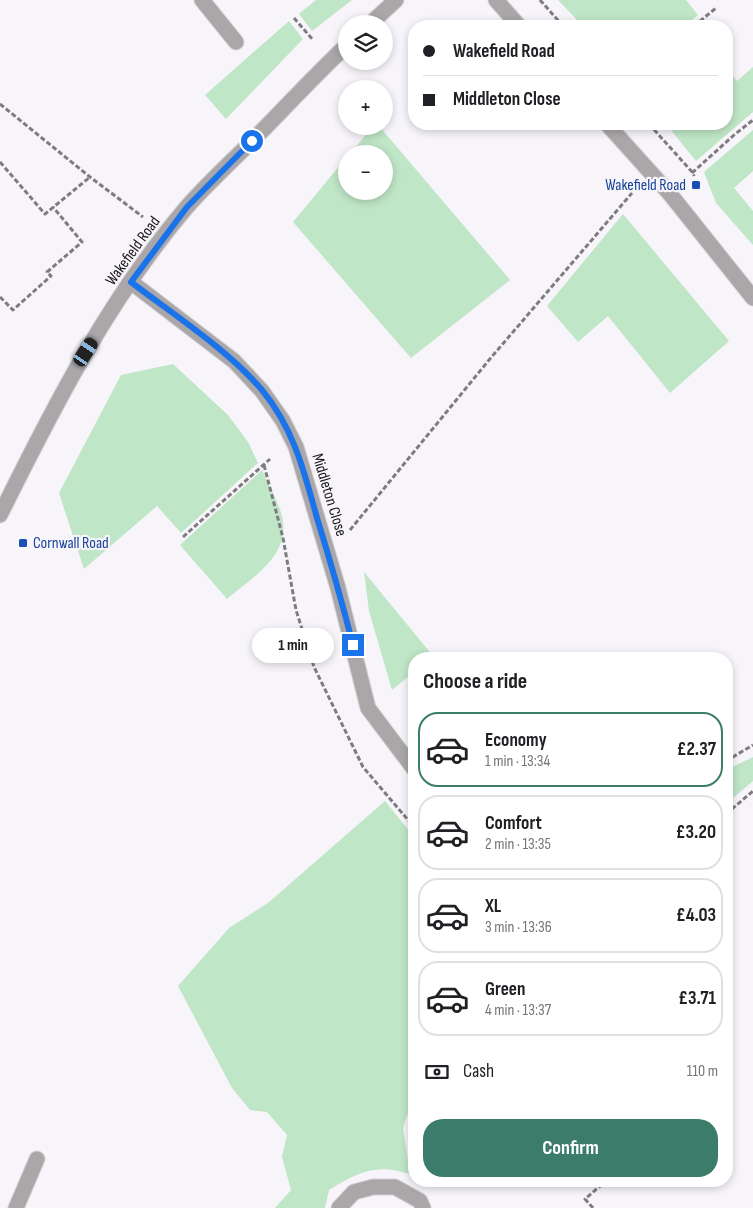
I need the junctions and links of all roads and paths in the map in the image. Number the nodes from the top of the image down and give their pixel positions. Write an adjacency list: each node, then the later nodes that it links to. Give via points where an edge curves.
1 (202, 0): 10 (street)
2 (396, 0): 6 (street)
3 (496, 0): 7 (street)
4 (540, 0): 8 (path)
5 (716, 8): 9 (path)
6 (380, 15)
7 (514, 20)
8 (558, 20)
9 (701, 20)
10 (236, 42)
11 (338, 54): 20 (street, Wakefield Road, via 187,207)
12 (0, 104): 17 (path)
13 (753, 120): 18 (path)
14 (612, 130): 16 (street)
15 (0, 162): 19 (path, via 45,214)
16 (650, 172): 18 (street); 28 (path)
17 (90, 178): 19 (path); 20 (path)
18 (670, 194): 23 (street)
19 (53, 208): 22 (path, via 82,242 47,272 51,276 13,310)
20 (166, 234): 21 (street, Wakefield Road)
21 (131, 282): 24 (street, Middleton Close, via 234,361 262,391); 26 (street, Wakefield Road, via 82,359)
22 (0, 297)
23 (753, 298)
24 (296, 447): 25 (path, via 277,452); 28 (street, Middleton Close)
25 (264, 465): 27 (path); 34 (path, via 283,538 296,610 314,667 363,767)
26 (0, 515)
27 (183, 537)
28 (328, 554): 31 (street, Middleton Close, via 368,708)
29 (753, 745): 30 (path)
30 (733, 756)
31 (408, 761)
32 (753, 791): 33 (path)
33 (733, 808)
34 (408, 820)
35 (37, 1159): 37 (street)
36 (599, 1187): 40 (path, via 585,1199)
37 (16, 1208)
38 (339, 1208): 39 (street, via 354,1192 387,1187 395,1187 420,1201)
39 (423, 1208)
40 (593, 1208)

